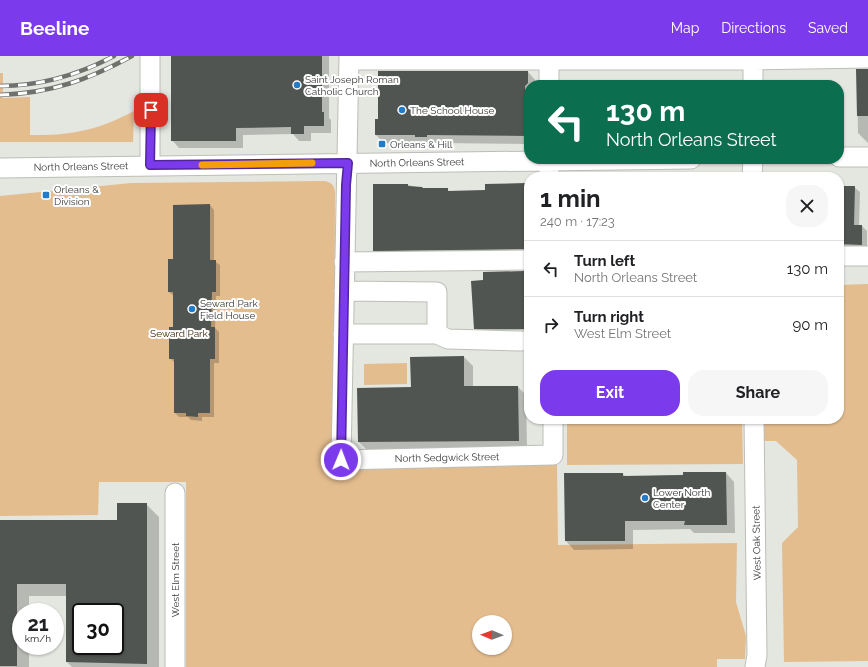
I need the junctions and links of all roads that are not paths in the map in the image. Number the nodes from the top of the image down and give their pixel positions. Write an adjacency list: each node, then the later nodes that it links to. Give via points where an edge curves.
1 (150, 56): 12 (street)
2 (349, 58): 3 (street); 10 (street)
3 (549, 58): 4 (street); 6 (street)
4 (753, 58): 5 (street); 7 (street)
5 (868, 58)
6 (549, 80)
7 (753, 80)
8 (844, 157): 9 (street)
9 (868, 157)
10 (348, 163): 12 (street, North Orleans Street); 13 (street, North Orleans Street); 18 (street)
11 (590, 164): 13 (street, North Orleans Street)
12 (150, 165): 14 (street, North Orleans Street)
13 (549, 166)
14 (0, 168)
15 (844, 256): 16 (street)
16 (868, 256)
17 (524, 260): 18 (street)
18 (344, 262): 19 (street)
19 (344, 291): 20 (street); 21 (street, via 437,292)
20 (343, 334): 21 (street); 23 (street, North Sedgwick Street, via 341,460 553,455)
21 (437, 334): 22 (street, via 448,339)
22 (521, 341)
23 (553, 424)
24 (754, 424): 27 (street, West Oak Street, via 757,655)
25 (175, 493): 26 (street, West Elm Street)
26 (175, 667)
27 (755, 667)

